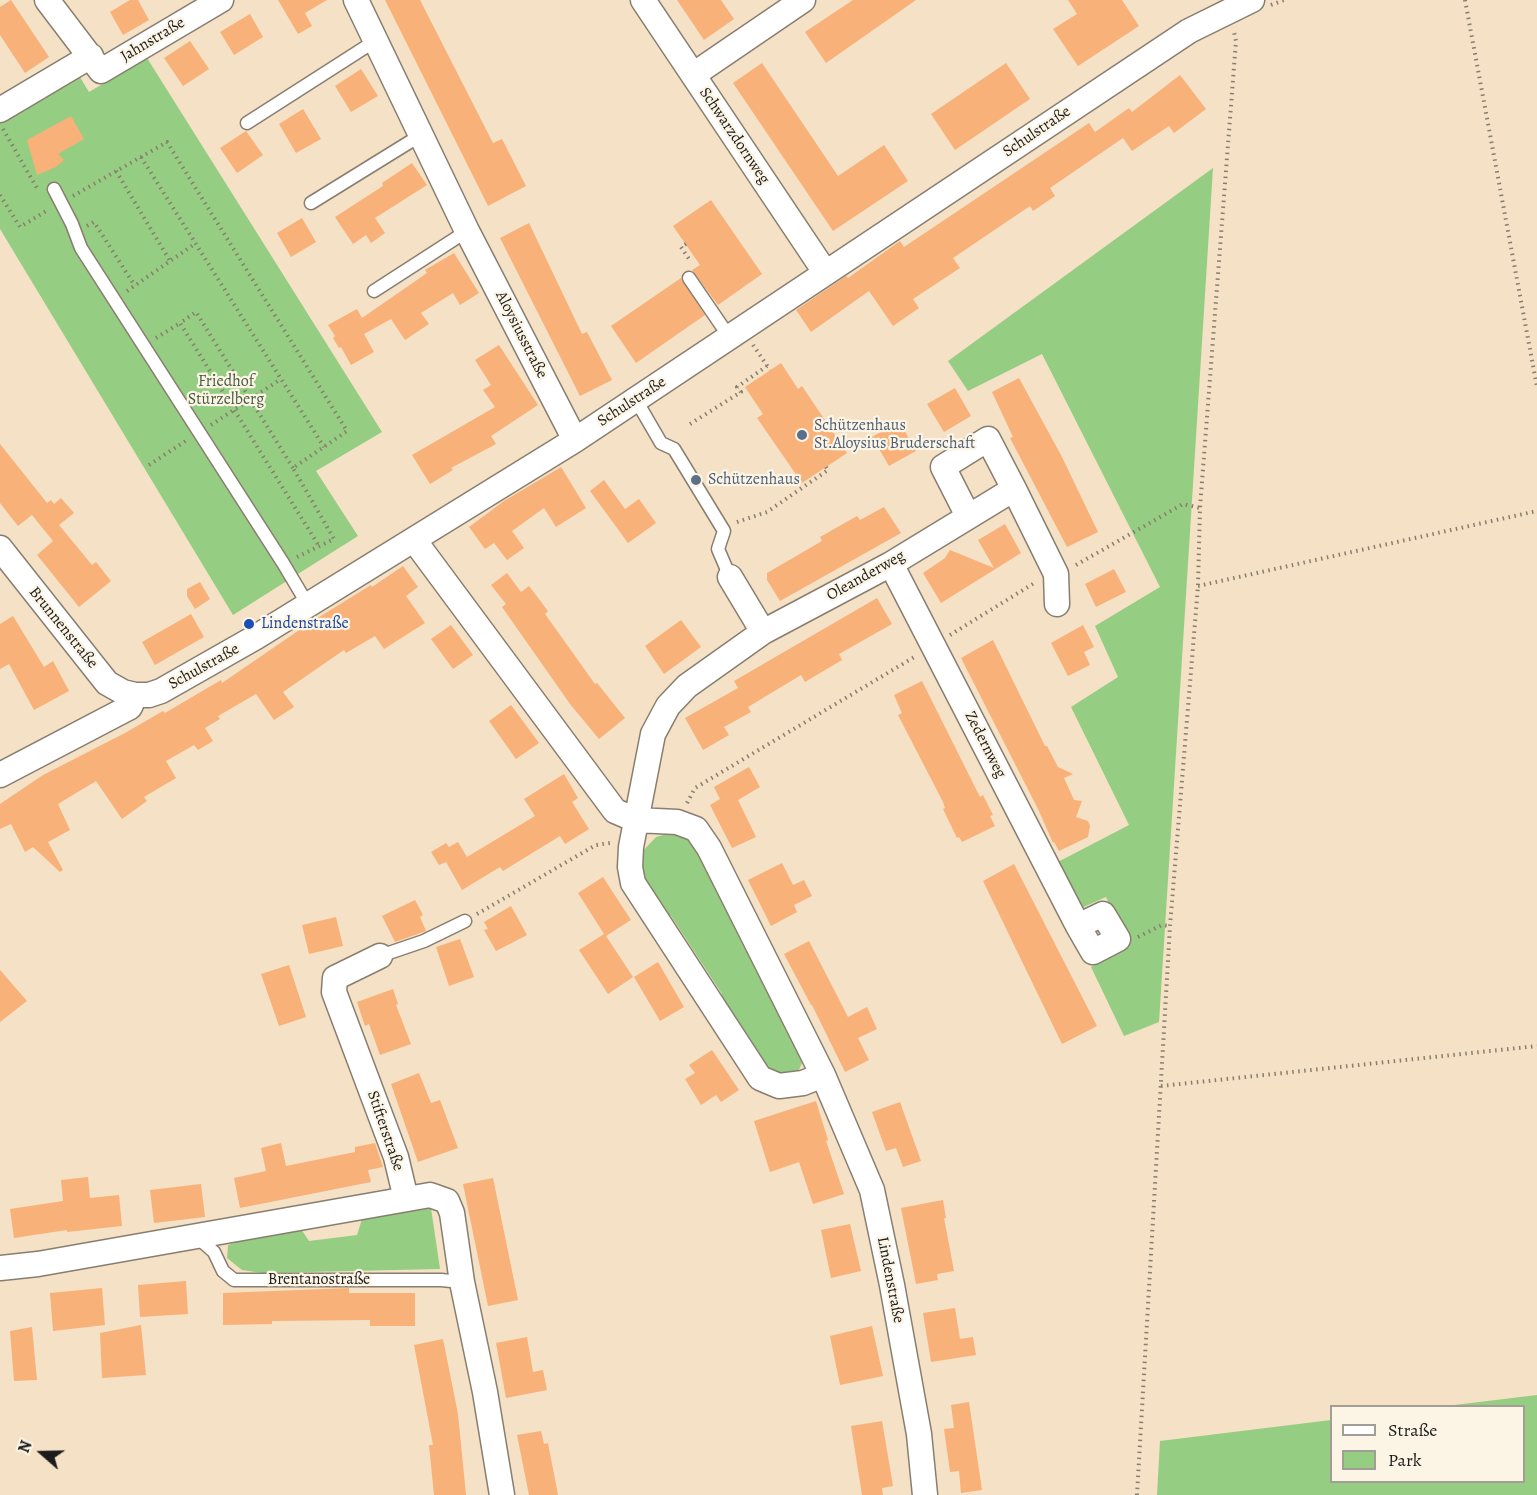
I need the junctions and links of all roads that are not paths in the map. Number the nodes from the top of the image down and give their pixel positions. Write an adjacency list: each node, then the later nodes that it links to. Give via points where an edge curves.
1 (47, 0): 8 (street, Jahnstraße)
2 (220, 0): 8 (street, Jahnstraße, via 101,71)
3 (356, 0): 7 (street, Aloysiusstraße)
4 (643, 0): 9 (street, Schwarzdornweg)
5 (803, 0): 9 (street)
6 (1252, 0): 16 (street, Schulstraße, via 1189,31)
7 (375, 40): 11 (lane); 12 (street, Aloysiusstraße)
8 (91, 56): 10 (street)
9 (693, 75): 16 (street, Schwarzdornweg)
10 (0, 110)
11 (247, 123)
12 (421, 135): 14 (lane); 15 (street, Aloysiusstraße)
13 (54, 189): 29 (lane, via 55,206)
14 (311, 203)
15 (467, 231): 18 (lane); 21 (street, Aloysiusstraße)
16 (825, 272): 19 (street, Schulstraße)
17 (689, 278): 19 (lane)
18 (374, 291)
19 (736, 333): 20 (street, Schulstraße)
20 (636, 400): 21 (street, Schulstraße); 27 (lane, via 661,443 674,449 724,531 718,549)
21 (575, 440): 24 (street, Schulstraße)
22 (1014, 489): 23 (street, Oleanderweg); 23 (street, via 988,439 943,466); 28 (street, via 1056,574)
23 (968, 516): 26 (street, Oleanderweg)
24 (414, 540): 29 (street, Schulstraße); 33 (street, Lindenstraße, via 615,811)
25 (0, 548): 31 (street, Brunnenstraße, via 107,683)
26 (891, 564): 30 (street, Oleanderweg); 35 (street, Zedernweg, via 1093,952)
27 (730, 577): 30 (street)
28 (1057, 604)
29 (308, 605): 31 (street, Schulstraße, via 161,691)
30 (763, 632): 33 (street, Oleanderweg, via 687,686 668,706 653,734)
31 (135, 695): 32 (street, via 130,707)
32 (0, 775)
33 (634, 831): 37 (street, Lindenstraße, via 677,822 696,829); 37 (street, via 630,867 633,883 760,1078 779,1086)
34 (465, 921): 36 (lane, Stifterstraße)
35 (1118, 939)
36 (380, 956): 38 (street, Stifterstraße, via 335,978 334,992 396,1156)
37 (823, 1075): 43 (street, Lindenstraße, via 872,1190 919,1434)
38 (406, 1199): 39 (street); 41 (street, via 430,1195 447,1201)
39 (196, 1237): 40 (street); 41 (lane, Brentanostraße, via 214,1252 223,1271 234,1280)
40 (0, 1268)
41 (462, 1282): 42 (street)
42 (502, 1495)
43 (925, 1495)

